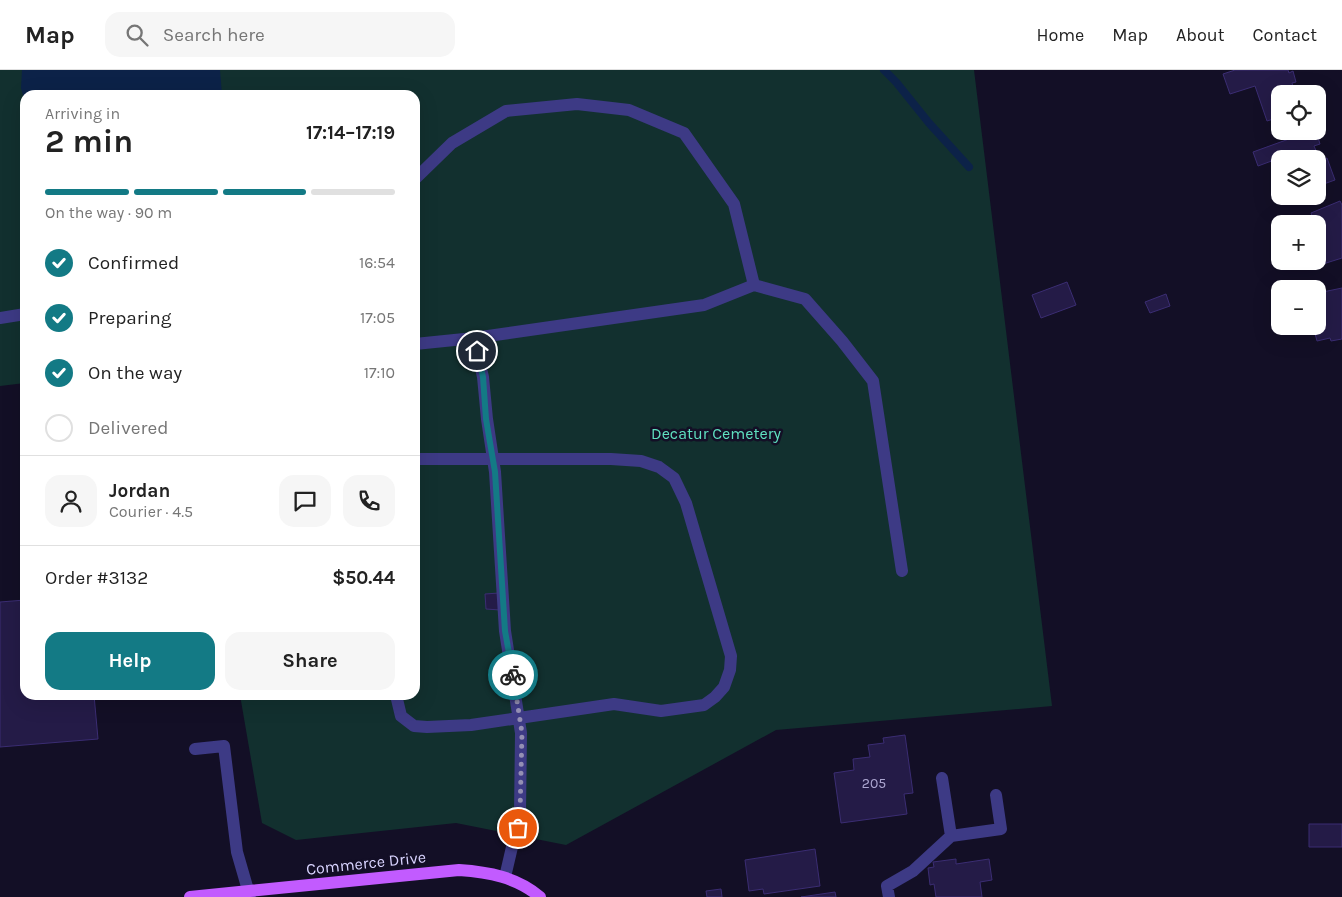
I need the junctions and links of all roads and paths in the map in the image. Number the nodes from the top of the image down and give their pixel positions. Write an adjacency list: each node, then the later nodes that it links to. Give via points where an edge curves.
1 (420, 174): 2 (lane, via 452,143 506,111 577,104 629,110 684,133 734,204)
2 (754, 285): 5 (lane, via 704,305); 9 (lane, via 805,299 873,381)
3 (20, 315): 4 (lane)
4 (0, 318)
5 (474, 338): 6 (lane); 8 (lane, via 483,377)
6 (420, 343)
7 (420, 459): 8 (lane)
8 (493, 459): 11 (lane, via 505,631); 11 (lane, via 641,461 659,467 674,478 686,503 731,656 724,686 704,705 660,711 614,704)
9 (902, 571)
10 (397, 700): 11 (lane, via 401,716 414,726 471,725)
11 (520, 718): 16 (lane, via 520,813)
12 (195, 749): 18 (lane, via 224,746 237,852)
13 (942, 778): 15 (lane)
14 (996, 795): 15 (lane, via 1001,829)
15 (951, 836): 17 (lane)
16 (505, 878): 18 (main road, Commerce Drive, via 459,870); 20 (main road, Commerce Drive)
17 (888, 892)
18 (249, 894): 19 (main road, Commerce Drive)
19 (190, 897)
20 (540, 897)

